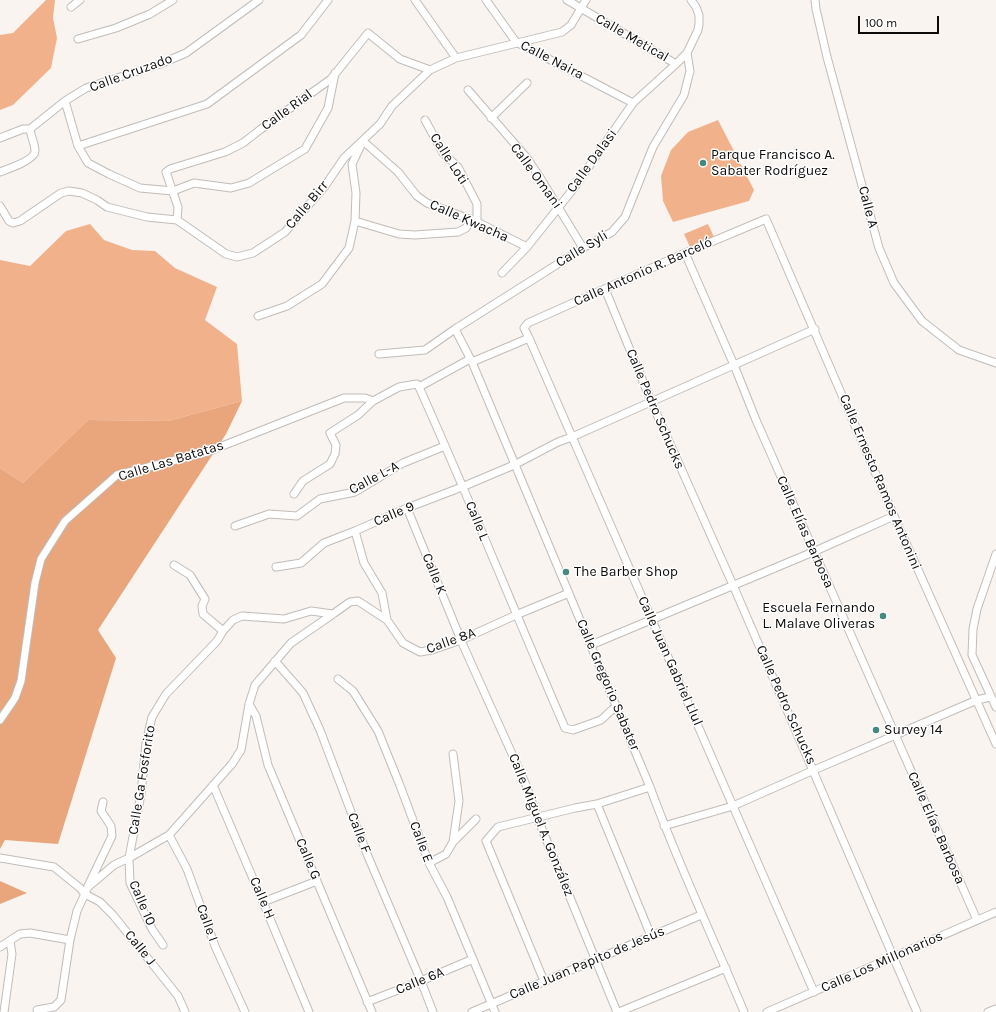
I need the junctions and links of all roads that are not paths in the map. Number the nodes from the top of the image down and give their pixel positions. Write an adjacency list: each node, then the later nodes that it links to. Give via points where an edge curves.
1 (80, 0): 11 (street)
2 (173, 0): 13 (street, via 150,14 116,28)
3 (259, 0): 22 (street, Calle Cruzado, via 186,53 86,88)
4 (328, 0): 29 (street, via 301,35 207,104)
5 (415, 0): 16 (street)
6 (486, 0): 14 (street, Calle Naira)
7 (567, 0): 12 (street, Calle Metical)
8 (586, 0): 12 (street, Calle Birr)
9 (691, 0): 15 (street, via 699,15 699,24)
10 (816, 0): 50 (street, Calle A, via 827,56 879,248 894,283 922,321 959,350)
11 (71, 7)
12 (581, 8): 14 (street, Calle Birr, via 571,25 562,32); 17 (street, Calle Metical)
13 (78, 39)
14 (516, 42): 16 (street, Calle Birr); 23 (street, Calle Naira)
15 (687, 53): 17 (street, Calle Dalasi); 39 (street, Calle Syli, via 690,71 684,95 653,147 625,217 612,232)
16 (456, 58): 18 (street, Calle Birr)
17 (676, 64): 23 (street, Calle Dalasi)
18 (430, 70): 19 (street, Calle Rial, via 400,59 368,33); 28 (street, Calle Birr, via 392,106 380,124)
19 (335, 73): 31 (street, Calle Rial, via 331,79 244,143 225,152 170,169 166,172); 31 (street, via 328,108 305,149 249,184 231,188 194,183)
20 (527, 83): 24 (street)
21 (468, 90): 24 (street, Calle Omani)
22 (65, 101): 26 (street, Calle Cruzado); 29 (street)
23 (633, 103): 33 (street, Calle Dalasi)
24 (491, 118): 33 (street, Calle Omani, via 527,158)
25 (424, 120): 36 (street, Calle Loti, via 444,153 458,167 477,204)
26 (30, 129): 27 (street, Calle Cruzado, via 23,129); 30 (street, via 34,156)
27 (0, 138)
28 (363, 141): 35 (street, Calle Birr, via 344,158 325,186 285,232 253,253 237,257 226,254); 36 (street, Calle Kwacha, via 398,172 417,196 427,203); 37 (street, via 352,164 356,193)
29 (78, 146): 31 (street, via 88,163 140,188)
30 (0, 172)
31 (173, 190): 35 (street, Calle Rial, via 178,207)
32 (0, 206): 35 (street, Calle Birr, via 9,221 14,223 61,193 69,191 82,193 107,207 147,217)
33 (559, 206): 38 (street, Calle Dalasi); 39 (street, Calle Omani)
34 (766, 219): 40 (street, Calle Antonio R. Barceló); 45 (street, Calle Ernesto Ramos Antonini)
35 (178, 220)
36 (474, 220): 37 (street, via 458,232 415,235 399,234); 38 (street, Calle Kwacha)
37 (355, 221): 43 (street, via 349,248 322,284 287,306)
38 (527, 247): 41 (street, Calle Dalasi)
39 (583, 248): 44 (street, Calle Syli)
40 (685, 253): 42 (street, Calle Antonio R. Barceló); 51 (street, Calle Elías Barbosa)
41 (502, 272)
42 (605, 289): 46 (street, Calle Antonio R. Barceló, via 528,323 524,328); 54 (street, Calle Pedro Schucks)
43 (258, 316)
44 (456, 329): 48 (street, Calle Syli, via 425,350); 49 (street, Calle Gregorio Sabater)
45 (815, 330): 51 (street, Calle 9); 61 (street, Calle Ernesto Ramos Antonini)
46 (526, 331): 47 (street, Calle Juan Gabriel Llul)
47 (528, 338): 49 (street); 55 (street, Calle Juan Gabriel Llul)
48 (379, 354)
49 (471, 361): 52 (street); 57 (street, Calle Gregorio Sabater)
50 (996, 363)
51 (734, 365): 54 (street, Calle 9); 64 (street, Calle Elías Barbosa)
52 (419, 387): 53 (street, via 417,384 398,387); 56 (street, Calle L)
53 (373, 401): 59 (street, via 330,434 336,445 330,464 303,481); 86 (street, Calle Las Batatas, via 364,398 344,398 208,452 117,475 64,522 41,559 35,583 21,681 15,698)
54 (651, 401): 55 (street, Calle 9); 70 (street, Calle Pedro Schucks)
55 (572, 437): 57 (street, Calle 9); 75 (street, Calle Juan Gabriel Llul)
56 (445, 446): 58 (street, Calle L); 62 (street, Calle L-A, via 403,463 355,492 320,499 297,516 269,514)
57 (514, 465): 58 (street, Calle 9); 71 (street, Calle Gregorio Sabater)
58 (462, 487): 60 (street, Calle 9); 73 (street, Calle L)
59 (294, 494)
60 (407, 508): 63 (street, Calle 9); 77 (street, Calle K)
61 (894, 516): 64 (street); 82 (street, Calle Ernesto Ramos Antonini)
62 (236, 526)
63 (355, 531): 67 (street, Calle 9, via 324,543 301,563); 74 (street, Calle 8A, via 364,563 382,594)
64 (814, 552): 70 (street); 87 (street, Calle Elías Barbosa)
65 (996, 554): 69 (street)
66 (174, 565): 76 (street, via 190,575 205,598 203,614)
67 (276, 567)
68 (996, 571): 69 (street)
69 (986, 582): 81 (street, via 973,629 972,655)
70 (733, 585): 75 (street); 90 (street, Calle Pedro Schucks)
71 (569, 593): 73 (street, Calle 8A); 78 (street, Calle Gregorio Sabater)
72 (333, 614): 74 (street, via 350,602 358,601); 76 (street, Calle Ga Fosforito, via 311,611 284,619 242,616 233,620); 79 (street, via 291,643)
73 (516, 615): 77 (street, Calle 8A); 84 (street, Calle L, via 565,728 574,730 601,720)
74 (387, 620): 77 (street, Calle 8A, via 403,643 420,652)
75 (652, 620): 78 (street); 95 (street, Calle Juan Gabriel Llul)
76 (223, 631): 102 (street, Calle Ga Fosforito, via 217,641 166,694 152,717)
77 (461, 640): 96 (street, Calle Miguel A. González, via 526,785)
78 (591, 645): 84 (street, Calle Gregorio Sabater)
79 (275, 661): 83 (street, via 254,685); 120 (street, Calle F, via 303,693 320,730 367,854)
80 (338, 679): 103 (street, Calle E, via 353,691 378,731)
81 (990, 697): 82 (street); 85 (street)
82 (977, 700): 87 (street); 88 (street, Calle Ernesto Ramos Antonini)
83 (249, 704): 91 (street, via 241,750); 104 (street, Calle G, via 256,716 268,765)
84 (616, 706): 92 (street, Calle Gregorio Sabater)
85 (996, 707)
86 (0, 720)
87 (896, 736): 90 (street); 110 (street, Calle Elías Barbosa)
88 (996, 744)
89 (453, 754): 100 (street, via 459,801)
90 (814, 770): 95 (street); 116 (street, Calle Pedro Schucks)
91 (213, 785): 99 (street); 107 (street, Calle H)
92 (650, 787): 94 (street); 98 (street, Calle Gregorio Sabater)
93 (103, 802): 105 (street, via 101,811 111,826 112,836)
94 (597, 804): 96 (street); 111 (street)
95 (733, 806): 98 (street); 122 (street, Calle Juan Gabriel Llul)
96 (537, 817): 118 (street, Calle Miguel A. González); 121 (street, via 498,827 486,841)
97 (476, 819): 100 (street)
98 (664, 826): 109 (street, Calle Gregorio Sabater)
99 (169, 835): 102 (street); 129 (street, Calle I, via 187,869 215,946)
100 (453, 842): 103 (street, via 446,854)
101 (0, 858): 106 (street, Calle J, via 54,867)
102 (129, 858): 105 (street, via 114,865); 114 (street, Calle 10, via 130,883 152,929)
103 (429, 863): 117 (street, Calle E, via 447,897)
104 (317, 880): 107 (street); 123 (street, Calle G)
105 (88, 887): 106 (street)
106 (85, 894): 112 (street, via 77,911); 128 (street, Calle J, via 100,902 114,915 178,996)
107 (264, 902): 130 (street, Calle H)
108 (996, 912): 110 (street, Calle Los Millonarios)
109 (701, 915): 111 (street, Calle Juan Papito de Jesús); 119 (street, Calle Gregorio Sabater)
110 (976, 920): 116 (street, Calle Los Millonarios)
111 (651, 936): 118 (street, Calle Juan Papito de Jesús)
112 (70, 940): 113 (street, via 30,933 20,934); 127 (street, via 61,1000 54,1007)
113 (10, 941): 115 (street); 125 (street, via 12,954)
114 (163, 945)
115 (0, 947)
116 (893, 958): 122 (street, Calle Los Millonarios); 138 (street, Calle Pedro Schucks)
117 (473, 959): 120 (street, Calle 6A); 124 (street, Calle E)
118 (597, 960): 121 (street, Calle Juan Papito de Jesús); 135 (street, Calle Miguel A. González)
119 (726, 968): 135 (street); 136 (street, Calle Gregorio Sabater)
120 (421, 981): 123 (street, Calle 6A); 132 (street, Calle F)
121 (544, 981): 124 (street, Calle Juan Papito de Jesús)
122 (814, 992): 137 (street, Calle Los Millonarios)
123 (367, 1002): 131 (street, Calle G)
124 (492, 1003): 133 (street, Calle Juan Papito de Jesús); 134 (street, Calle E)
125 (3, 1009)
126 (996, 1009): 139 (street)
127 (37, 1010)
128 (185, 1012)
129 (245, 1012)
130 (309, 1012)
131 (372, 1012)
132 (433, 1012)
133 (472, 1012)
134 (495, 1012)
135 (618, 1012)
136 (744, 1012)
137 (767, 1012)
138 (917, 1012)
139 (988, 1012)

